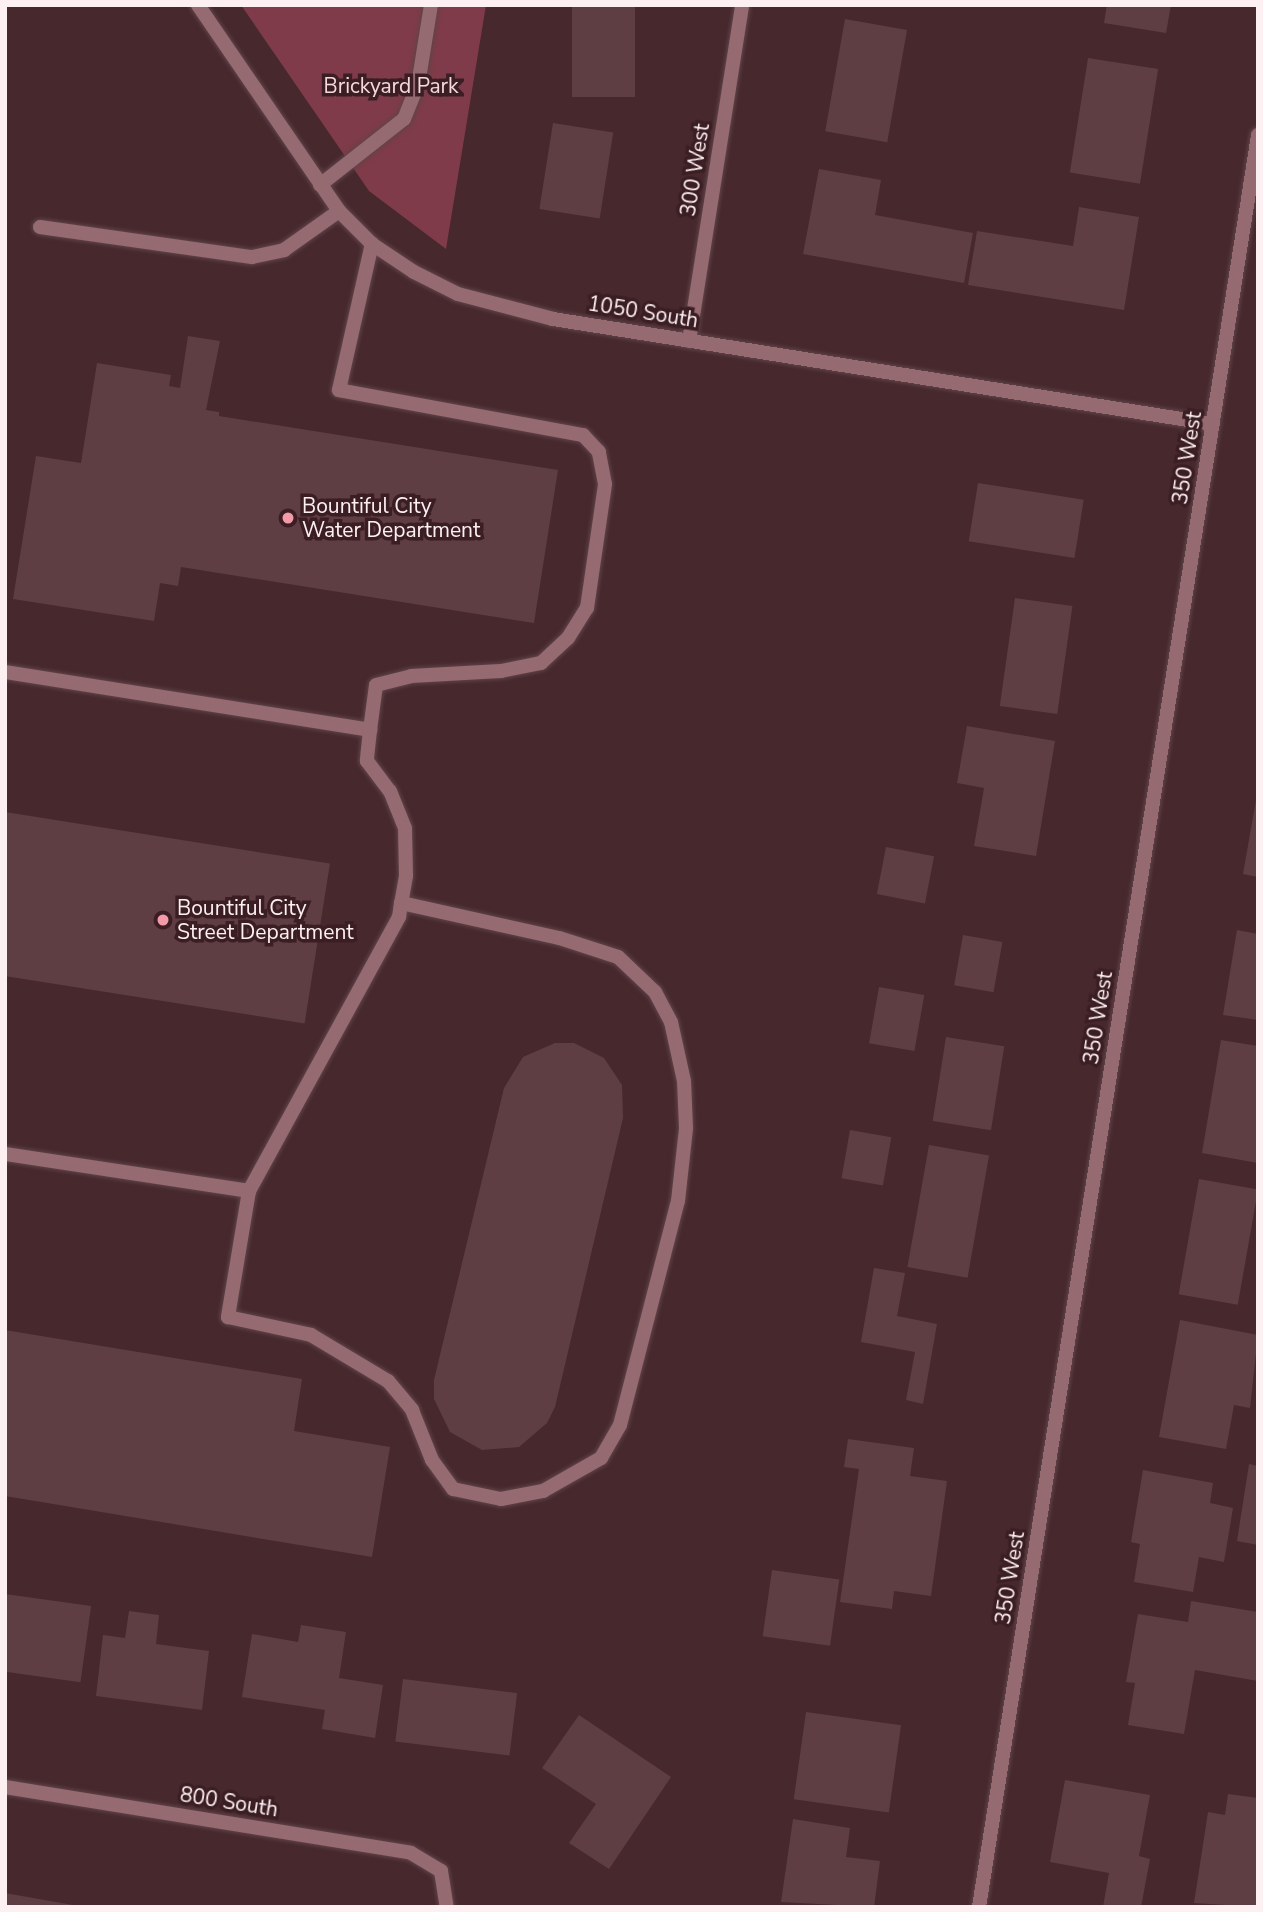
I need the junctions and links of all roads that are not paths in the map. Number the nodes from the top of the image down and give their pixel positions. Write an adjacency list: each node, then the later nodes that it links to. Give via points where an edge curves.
1 (198, 5): 5 (street, 1050 South)
2 (431, 5): 5 (street, via 418,85 404,119)
3 (742, 5): 9 (street, 300 West)
4 (1258, 135): 10 (street, 350 West)
5 (320, 185): 6 (street, 1050 South)
6 (339, 211): 7 (street, via 284,250 252,257); 8 (street, 1050 South)
7 (40, 227)
8 (372, 244): 9 (street, 1050 South, via 414,272 505,310); 12 (street, via 339,390 583,435 599,452 605,484 587,608 568,638 541,663 501,671 411,676 376,685)
9 (689, 341): 10 (street, 1050 South)
10 (1213, 424): 18 (street, 350 West)
11 (5, 672): 12 (street)
12 (370, 730): 13 (street, via 366,761 390,791 405,828)
13 (401, 903): 15 (street, via 399,917); 15 (street, via 559,938 618,957 655,992 671,1022 684,1081 686,1128 678,1201 620,1425 601,1458 542,1491 501,1499 453,1489 432,1460 412,1410 388,1381 312,1335 228,1317)
14 (5, 1154): 15 (street)
15 (249, 1191)
16 (5, 1787): 17 (street, 800 South, via 393,1849 427,1860 441,1871)
17 (447, 1907)
18 (979, 1907)

